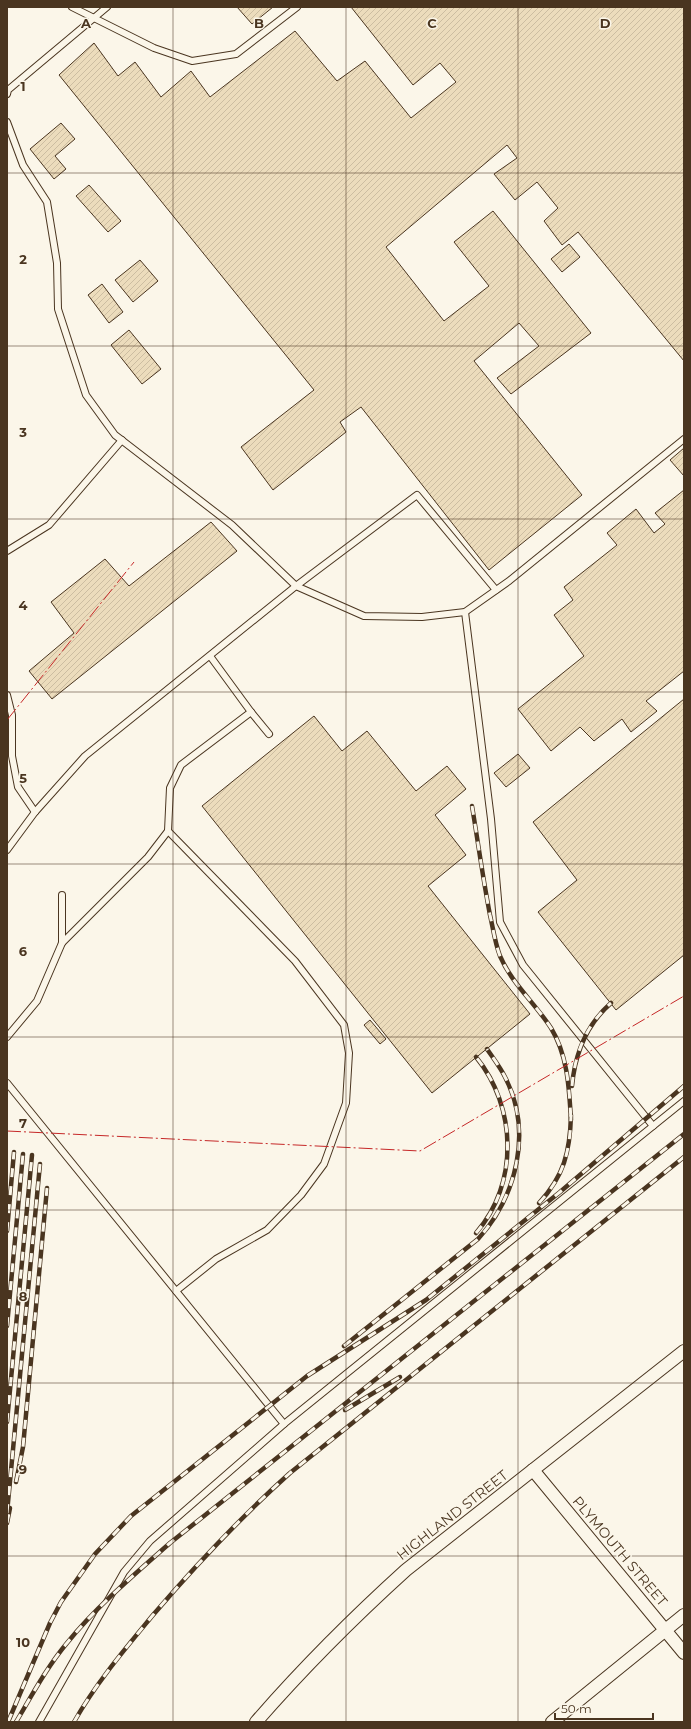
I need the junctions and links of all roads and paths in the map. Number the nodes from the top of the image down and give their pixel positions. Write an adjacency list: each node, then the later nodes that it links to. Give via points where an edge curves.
1 (72, 7): 4 (lane)
2 (107, 7): 4 (lane)
3 (296, 7): 4 (lane, via 236,54 192,62 154,48)
4 (93, 18): 5 (lane, via 8,90)
5 (7, 94)
6 (7, 122): 8 (lane, via 23,164 47,202 57,263 58,309 86,395 115,435)
7 (684, 439): 11 (lane)
8 (122, 440): 9 (lane, via 49,525); 10 (lane, via 232,525)
9 (7, 552)
10 (296, 586): 11 (lane, via 418,495); 12 (lane, via 364,616 422,617); 13 (lane)
11 (496, 590): 12 (lane)
12 (465, 612): 25 (lane, via 491,818 500,922 523,965)
13 (210, 656): 15 (lane); 17 (lane, via 85,756)
14 (7, 695): 17 (lane, via 12,715 12,756 18,787)
15 (250, 712): 16 (lane); 18 (lane, via 181,765 170,788)
16 (269, 734)
17 (35, 812): 19 (lane)
18 (168, 831): 21 (lane, via 148,857); 26 (lane, via 295,961 344,1024 349,1053 346,1103 324,1164 301,1195 267,1230 216,1259)
19 (7, 850)
20 (62, 895): 21 (lane)
21 (62, 943): 22 (lane, via 38,1001)
22 (7, 1037)
23 (7, 1083): 26 (lane)
24 (684, 1101): 25 (lane)
25 (653, 1126): 28 (lane)
26 (176, 1291): 28 (lane)
27 (684, 1351): 29 (street, HIGHLAND STREET)
28 (284, 1424): 33 (lane, via 150,1541 124,1572)
29 (533, 1470): 31 (street, PLYMOUTH STREET); 34 (street, HIGHLAND STREET, via 406,1570 369,1603 296,1676)
30 (684, 1615): 31 (street)
31 (666, 1630): 32 (street, PLYMOUTH STREET); 35 (street)
32 (684, 1653)
33 (40, 1722)
34 (256, 1722)
35 (552, 1722)

